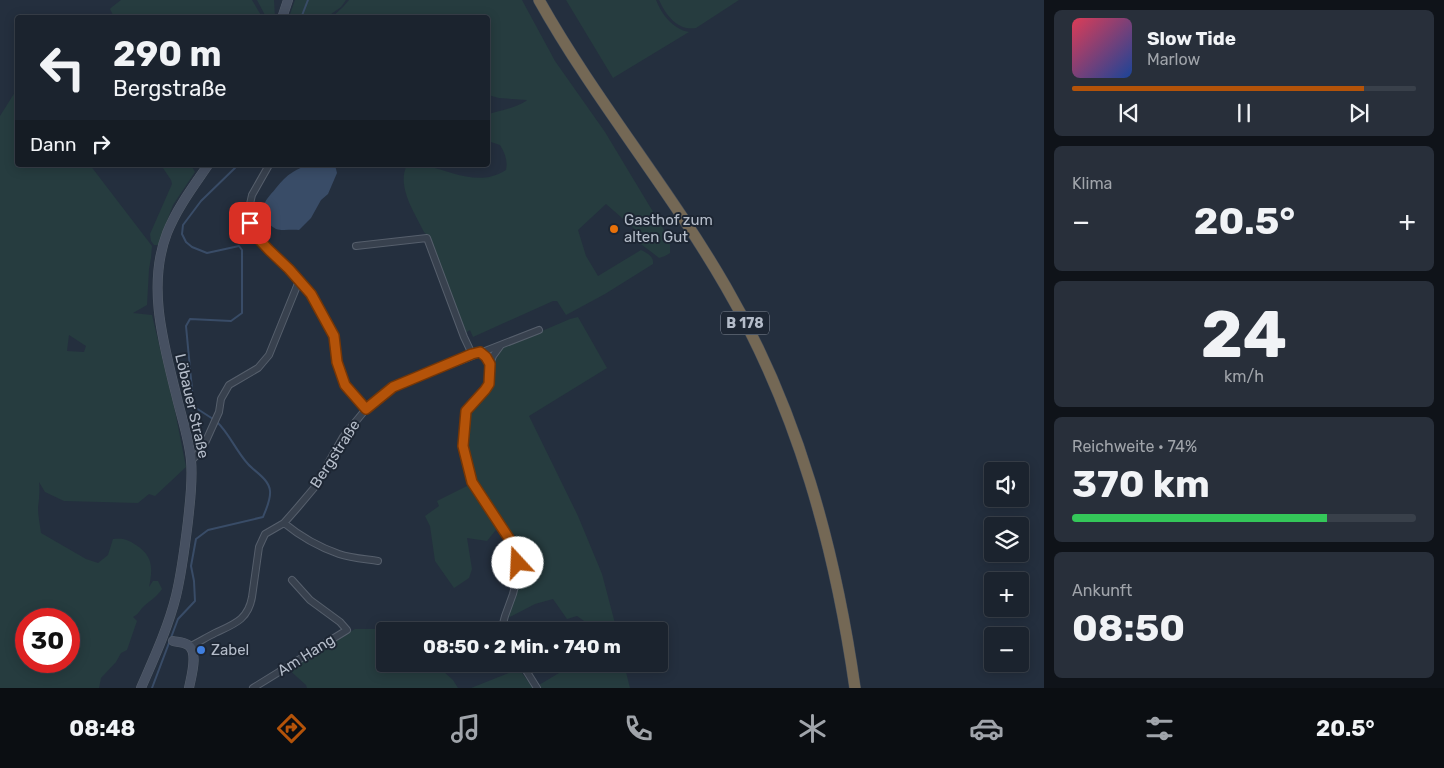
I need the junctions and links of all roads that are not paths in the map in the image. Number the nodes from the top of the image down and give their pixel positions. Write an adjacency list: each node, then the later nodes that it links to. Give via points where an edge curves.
1 (288, 0): 3 (main road)
2 (539, 0): 26 (highway, B 178, via 595,91 721,278 761,354 794,431 822,521 839,594)
3 (283, 15)
4 (207, 167): 14 (main road, Löbauer Straße, via 173,219 159,266 160,329)
5 (268, 167): 7 (street, via 252,195 251,228)
6 (356, 246): 11 (street, via 426,238)
7 (299, 281): 13 (street, via 311,294 334,336 337,362 345,385); 14 (street, via 269,355 258,368 229,385 221,399 218,416)
8 (539, 330): 9 (street, Bergstraße)
9 (501, 345): 10 (street, Bergstraße); 12 (street)
10 (480, 352): 11 (street, Bergstraße); 12 (street)
11 (472, 354): 13 (street, Bergstraße, via 393,387)
12 (490, 364): 18 (street, via 489,384 466,411 463,446 472,482 514,546 518,563 514,594)
13 (366, 409): 15 (street, Bergstraße, via 343,437 314,488)
14 (191, 461): 19 (main road, Löbauer Straße, via 192,490)
15 (284, 523): 16 (street, via 315,544 340,554); 20 (street, Bergstraße, via 265,534 258,547 251,605 242,618)
16 (378, 562)
17 (292, 580): 24 (street, Am Hang, via 310,600 347,630)
18 (503, 622)
19 (167, 639): 20 (main road); 22 (main road, Löbauer Straße)
20 (190, 646): 23 (main road, via 194,657)
21 (527, 672): 25 (street)
22 (141, 688)
23 (190, 688)
24 (253, 688)
25 (537, 688)
26 (855, 688)

